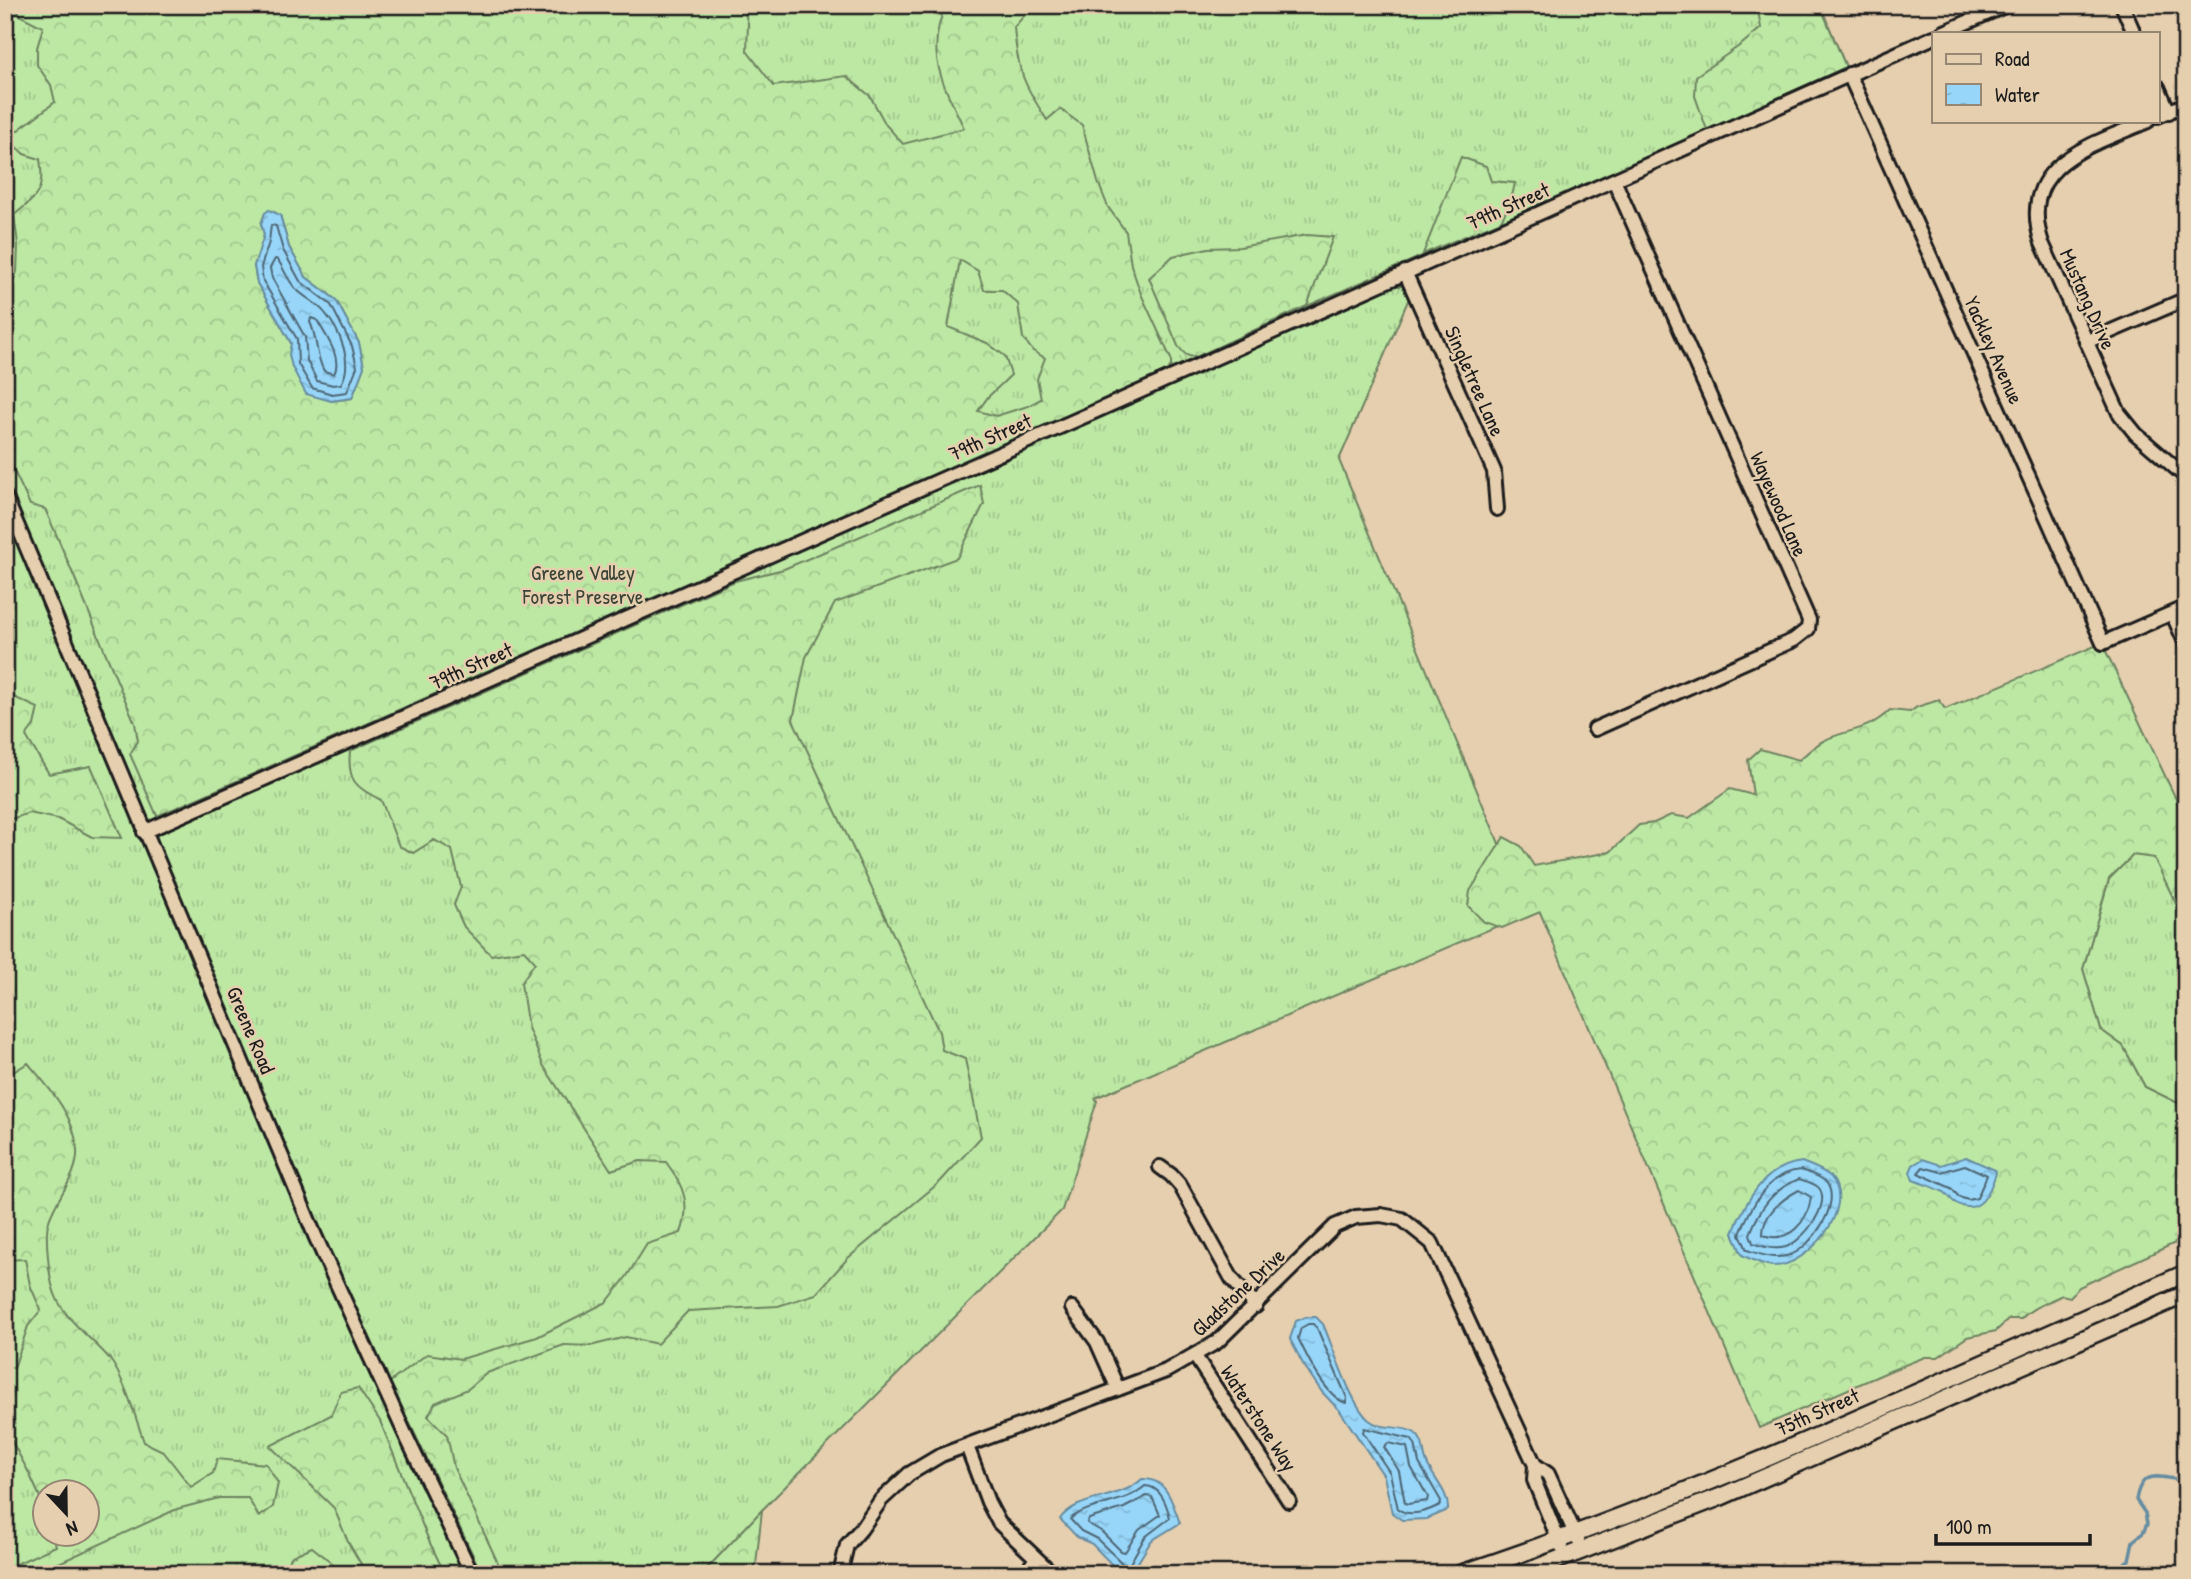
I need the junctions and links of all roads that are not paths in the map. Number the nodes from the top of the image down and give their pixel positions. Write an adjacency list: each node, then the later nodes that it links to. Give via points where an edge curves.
1 (2007, 5): 3 (street)
2 (2122, 5): 4 (street)
3 (1944, 32)
4 (2134, 32)
5 (1932, 38): 6 (street, 79th Street)
6 (1849, 74): 10 (street, 79th Street); 18 (street, Yackley Avenue, via 2103,643)
7 (2186, 104): 8 (street)
8 (2163, 114)
9 (2146, 122): 13 (street, Mustang Drive, via 2077,152 2054,168 2041,191 2036,213 2042,243)
10 (1614, 180): 11 (street, 79th Street); 20 (street, Wayewood Lane, via 1809,620 1808,629 1794,640)
11 (1405, 272): 16 (street, Singletree Lane, via 1494,471); 21 (street, 79th Street)
12 (2186, 299): 13 (street)
13 (2086, 342): 14 (street, Mustang Drive, via 2127,424)
14 (2186, 477)
15 (5, 496): 21 (street, Greene Road)
16 (1497, 509)
17 (2186, 607): 18 (street)
18 (2172, 613): 19 (street)
19 (2186, 644)
20 (1595, 729)
21 (144, 831): 37 (street, Greene Road, via 316,1238)
22 (1160, 1167): 25 (street, via 1180,1185 1232,1279)
23 (2186, 1273): 32 (main road, 75th Street, via 1730,1473)
24 (2186, 1294): 34 (main road, 75th Street, via 1720,1497)
25 (1256, 1306): 27 (street, Gladstone Drive); 30 (street, Gladstone Drive, via 1335,1226 1367,1215 1402,1219 1432,1243)
26 (1072, 1308): 28 (street, via 1097,1342)
27 (1195, 1356): 28 (street, Gladstone Drive); 31 (street, Waterstone Way)
28 (1118, 1389): 29 (street, Gladstone Drive)
29 (967, 1446): 36 (street, via 995,1516); 38 (street, Gladstone Drive, via 919,1467 881,1500 847,1545)
30 (1535, 1465): 32 (street, Gladstone Drive, via 1548,1475); 33 (street, Gladstone Drive, via 1534,1480)
31 (1289, 1501)
32 (1575, 1534): 33 (main road, 75th Street); 34 (street, Gladstone Drive)
33 (1559, 1540): 35 (street, Gladstone Drive); 41 (main road, 75th Street)
34 (1582, 1551): 35 (main road, 75th Street)
35 (1566, 1558): 42 (main road, 75th Street)
36 (1037, 1559): 39 (street); 40 (street)
37 (472, 1574)
38 (840, 1574)
39 (1024, 1574)
40 (1053, 1574)
41 (1460, 1574)
42 (1521, 1574)

